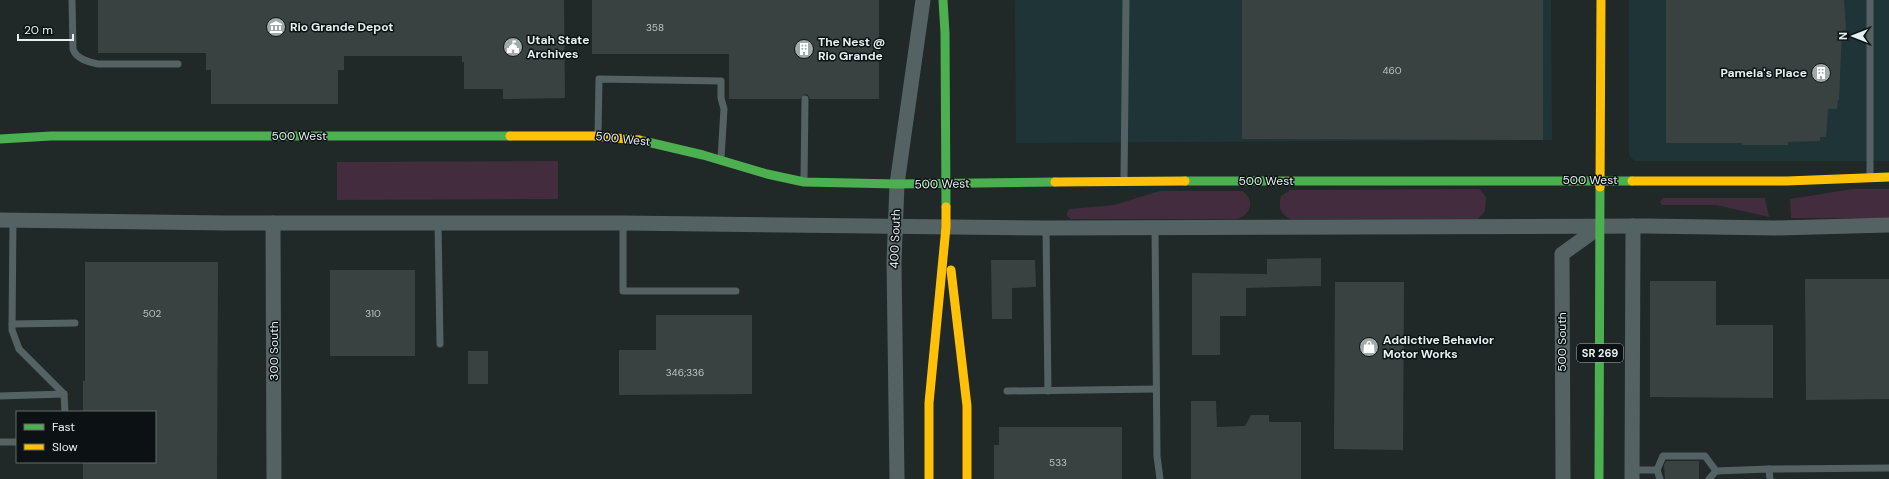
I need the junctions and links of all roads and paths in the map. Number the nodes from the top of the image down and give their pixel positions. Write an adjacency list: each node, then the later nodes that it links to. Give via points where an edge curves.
1 (72, 0): 7 (lane, via 73,49 78,56 98,64)
2 (923, 0): 17 (street, 400 South)
3 (943, 0): 18 (street)
4 (1126, 0): 15 (lane)
5 (1602, 0): 14 (street, SR 269)
6 (1870, 0): 12 (lane)
7 (178, 64)
8 (805, 99): 16 (lane)
9 (598, 136): 10 (street, 500 West, via 51,136); 11 (street, 500 West, via 646,141); 11 (lane, via 599,79 721,80 724,109)
10 (0, 140)
11 (720, 160): 16 (street, 500 West)
12 (1870, 177): 13 (street, 500 West); 14 (street, 500 West, via 1799,181)
13 (1889, 177)
14 (1602, 180): 15 (street, 500 West); 25 (street, SR 269)
15 (1124, 181): 18 (street, 500 West)
16 (804, 182): 17 (street, 500 West)
17 (897, 184): 18 (street, 500 West); 24 (street, 400 South)
18 (946, 184): 27 (street)
19 (6, 220): 20 (street); 32 (lane)
20 (273, 223): 21 (street); 47 (street, 300 South)
21 (438, 223): 22 (street); 33 (lane)
22 (623, 223): 24 (street); 30 (lane, via 623,291)
23 (1889, 225): 26 (street, via 1776,228)
24 (896, 226): 27 (street); 48 (street, 400 South, via 894,262)
25 (1602, 226): 26 (street); 29 (street); 52 (street, 500 South, via 1562,254); 53 (street, SR 269)
26 (1633, 226): 46 (street)
27 (946, 227): 28 (street); 49 (street, via 929,403); 50 (street, via 967,406)
28 (1046, 228): 29 (street); 36 (lane)
29 (1155, 228): 34 (lane)
30 (736, 291)
31 (75, 323): 32 (lane)
32 (12, 324): 37 (lane, via 19,349)
33 (440, 344)
34 (1156, 389): 36 (lane); 51 (lane)
35 (1007, 391): 36 (lane)
36 (1048, 391)
37 (64, 394): 38 (lane); 39 (lane)
38 (0, 396)
39 (65, 411)
40 (0, 442): 41 (lane)
41 (16, 442)
42 (1889, 468): 43 (lane)
43 (1769, 469): 45 (lane); 56 (lane)
44 (1657, 470): 45 (lane, via 1663,456 1705,456); 46 (lane); 54 (lane)
45 (1716, 471): 55 (lane)
46 (1632, 475)
47 (274, 479)
48 (897, 479)
49 (929, 479)
50 (967, 479)
51 (1160, 479)
52 (1563, 479)
53 (1599, 479)
54 (1660, 479)
55 (1709, 479)
56 (1770, 479)

